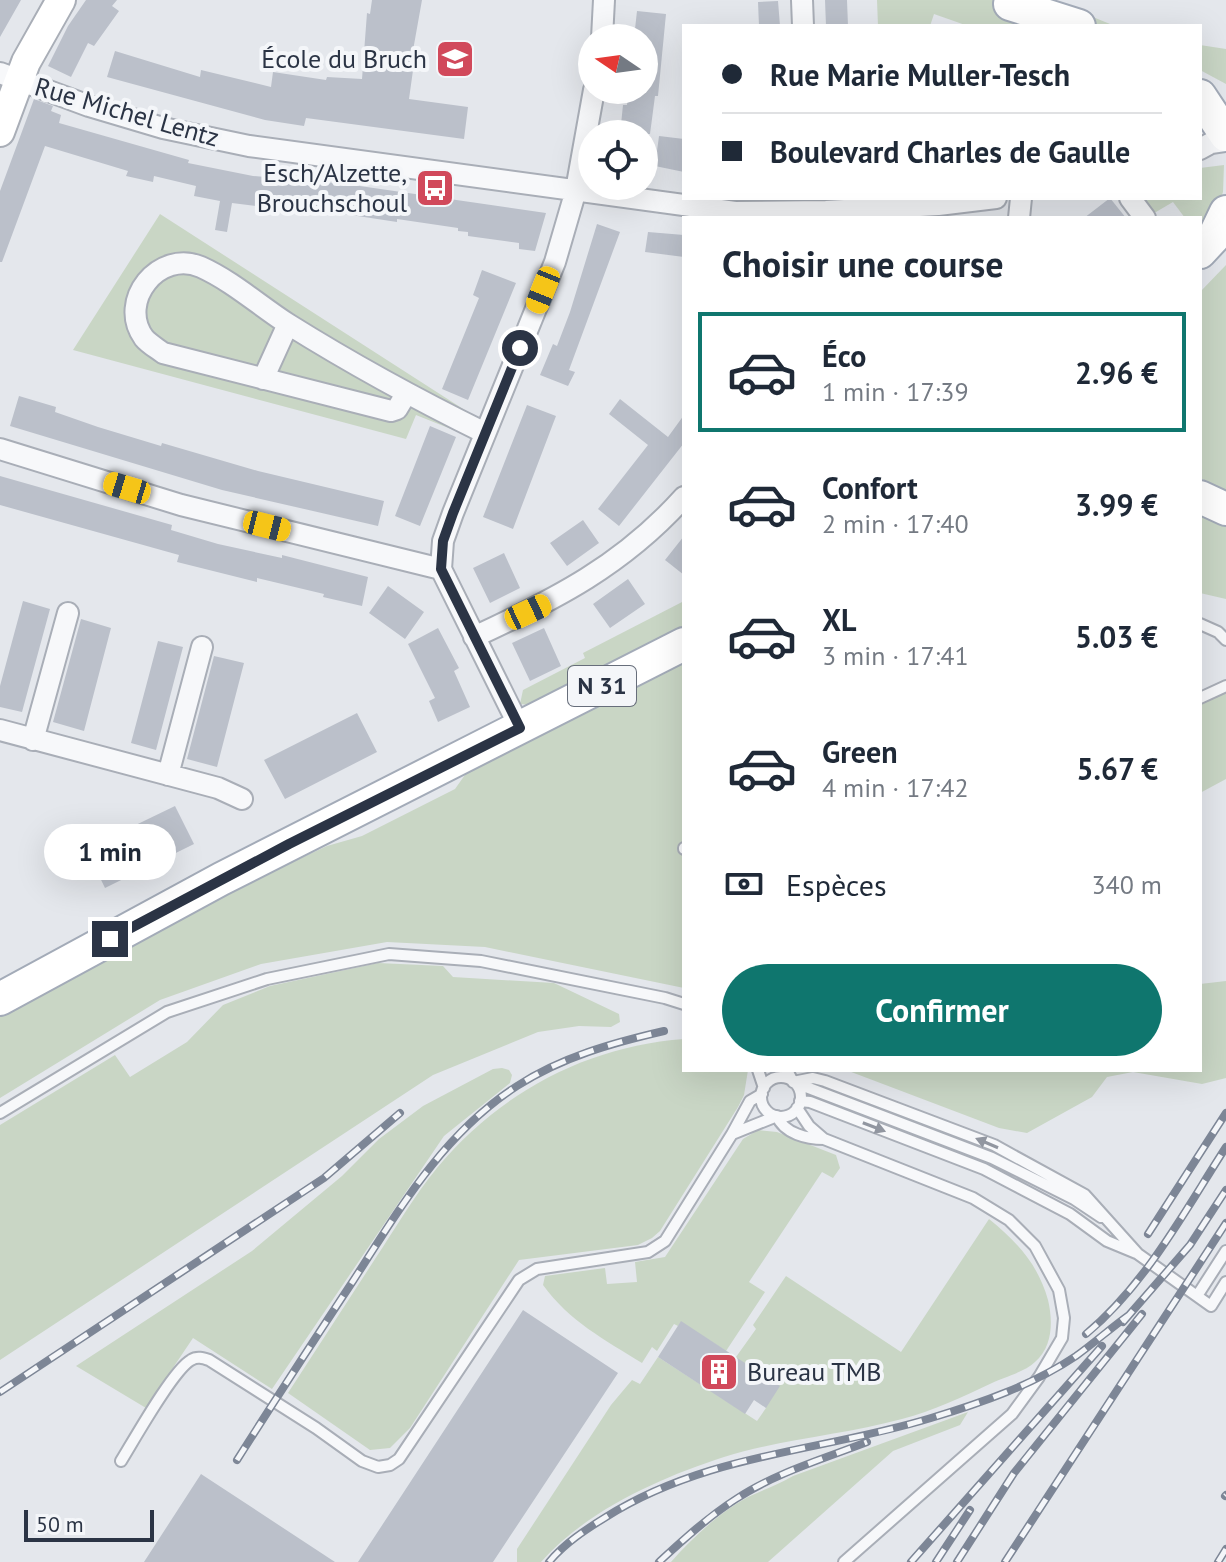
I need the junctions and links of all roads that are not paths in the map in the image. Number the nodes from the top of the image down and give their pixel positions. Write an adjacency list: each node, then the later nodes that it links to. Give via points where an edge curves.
1 (61, 0): 10 (street)
2 (604, 0): 5 (street)
3 (802, 0): 6 (street)
4 (1007, 2): 7 (main road); 8 (main road)
5 (603, 24)
6 (803, 24)
7 (1040, 24)
8 (1073, 24)
9 (1202, 73): 12 (main road)
10 (10, 76): 14 (street); 19 (street, Rue Michel Lentz, via 163,128 249,146)
11 (1202, 99): 15 (main road)
12 (1226, 99)
13 (591, 104): 19 (street)
14 (0, 132)
15 (1226, 138): 16 (street)
16 (1202, 148)
17 (1226, 156): 18 (street)
18 (1202, 157)
19 (576, 190): 22 (street, Rue Michel Lentz, via 735,212); 30 (street, via 555,262)
20 (968, 200): 21 (street, Rue Michel Lentz)
21 (939, 202): 22 (street, Rue Michel Lentz)
22 (816, 210)
23 (1226, 212): 25 (main road)
24 (1226, 246): 26 (main road)
25 (1202, 250)
26 (1202, 273)
27 (288, 324): 28 (street); 28 (street, via 199,266 175,264 154,272 140,291 135,314 144,338 163,353); 29 (street)
28 (263, 379): 29 (street, via 391,411)
29 (406, 394): 30 (street)
30 (485, 433): 37 (street, via 443,541)
31 (0, 449): 37 (street, via 181,505)
32 (1202, 479): 33 (main road)
33 (1226, 490)
34 (1202, 498): 36 (main road)
35 (682, 499): 40 (street, via 614,562 555,599)
36 (1226, 509)
37 (441, 569): 40 (street)
38 (68, 613): 48 (street)
39 (1202, 625): 41 (lane)
40 (474, 637): 46 (street)
41 (1226, 640)
42 (682, 645): 46 (main road, N 31)
43 (202, 647): 49 (street)
44 (1226, 686): 45 (lane)
45 (1202, 697)
46 (520, 728): 51 (main road, N 31, via 221,879)
47 (0, 730): 48 (street)
48 (33, 740): 49 (street)
49 (168, 775): 50 (street)
50 (242, 799)
51 (0, 999)
52 (682, 1003): 58 (lane, via 481,961 389,954 267,979 167,1012)
53 (758, 1072): 56 (lane)
54 (788, 1072): 55 (lane)
55 (793, 1082): 56 (lane, via 774,1079); 57 (lane, via 800,1092); 63 (lane, one-way to 55, via 1112,1225 1074,1199 992,1158)
56 (763, 1091): 59 (lane, via 764,1107); 60 (lane, via 750,1101)
57 (799, 1104): 59 (lane, via 792,1114); 61 (lane, via 809,1126); 63 (lane, one-way to 63, via 810,1102 984,1169)
58 (0, 1113)
59 (777, 1116): 60 (lane); 61 (lane, via 786,1129)
60 (732, 1134): 66 (lane, via 658,1247 537,1269 519,1280 390,1465 362,1461 199,1357 175,1377)
61 (824, 1139): 67 (lane, via 973,1198 1009,1220 1035,1246 1059,1290 1064,1318 1062,1338 1012,1414)
62 (1226, 1251): 65 (lane)
63 (1138, 1254): 65 (lane)
64 (1226, 1282): 65 (lane, via 1211,1306)
65 (1197, 1296)
66 (121, 1461)
67 (844, 1562)

